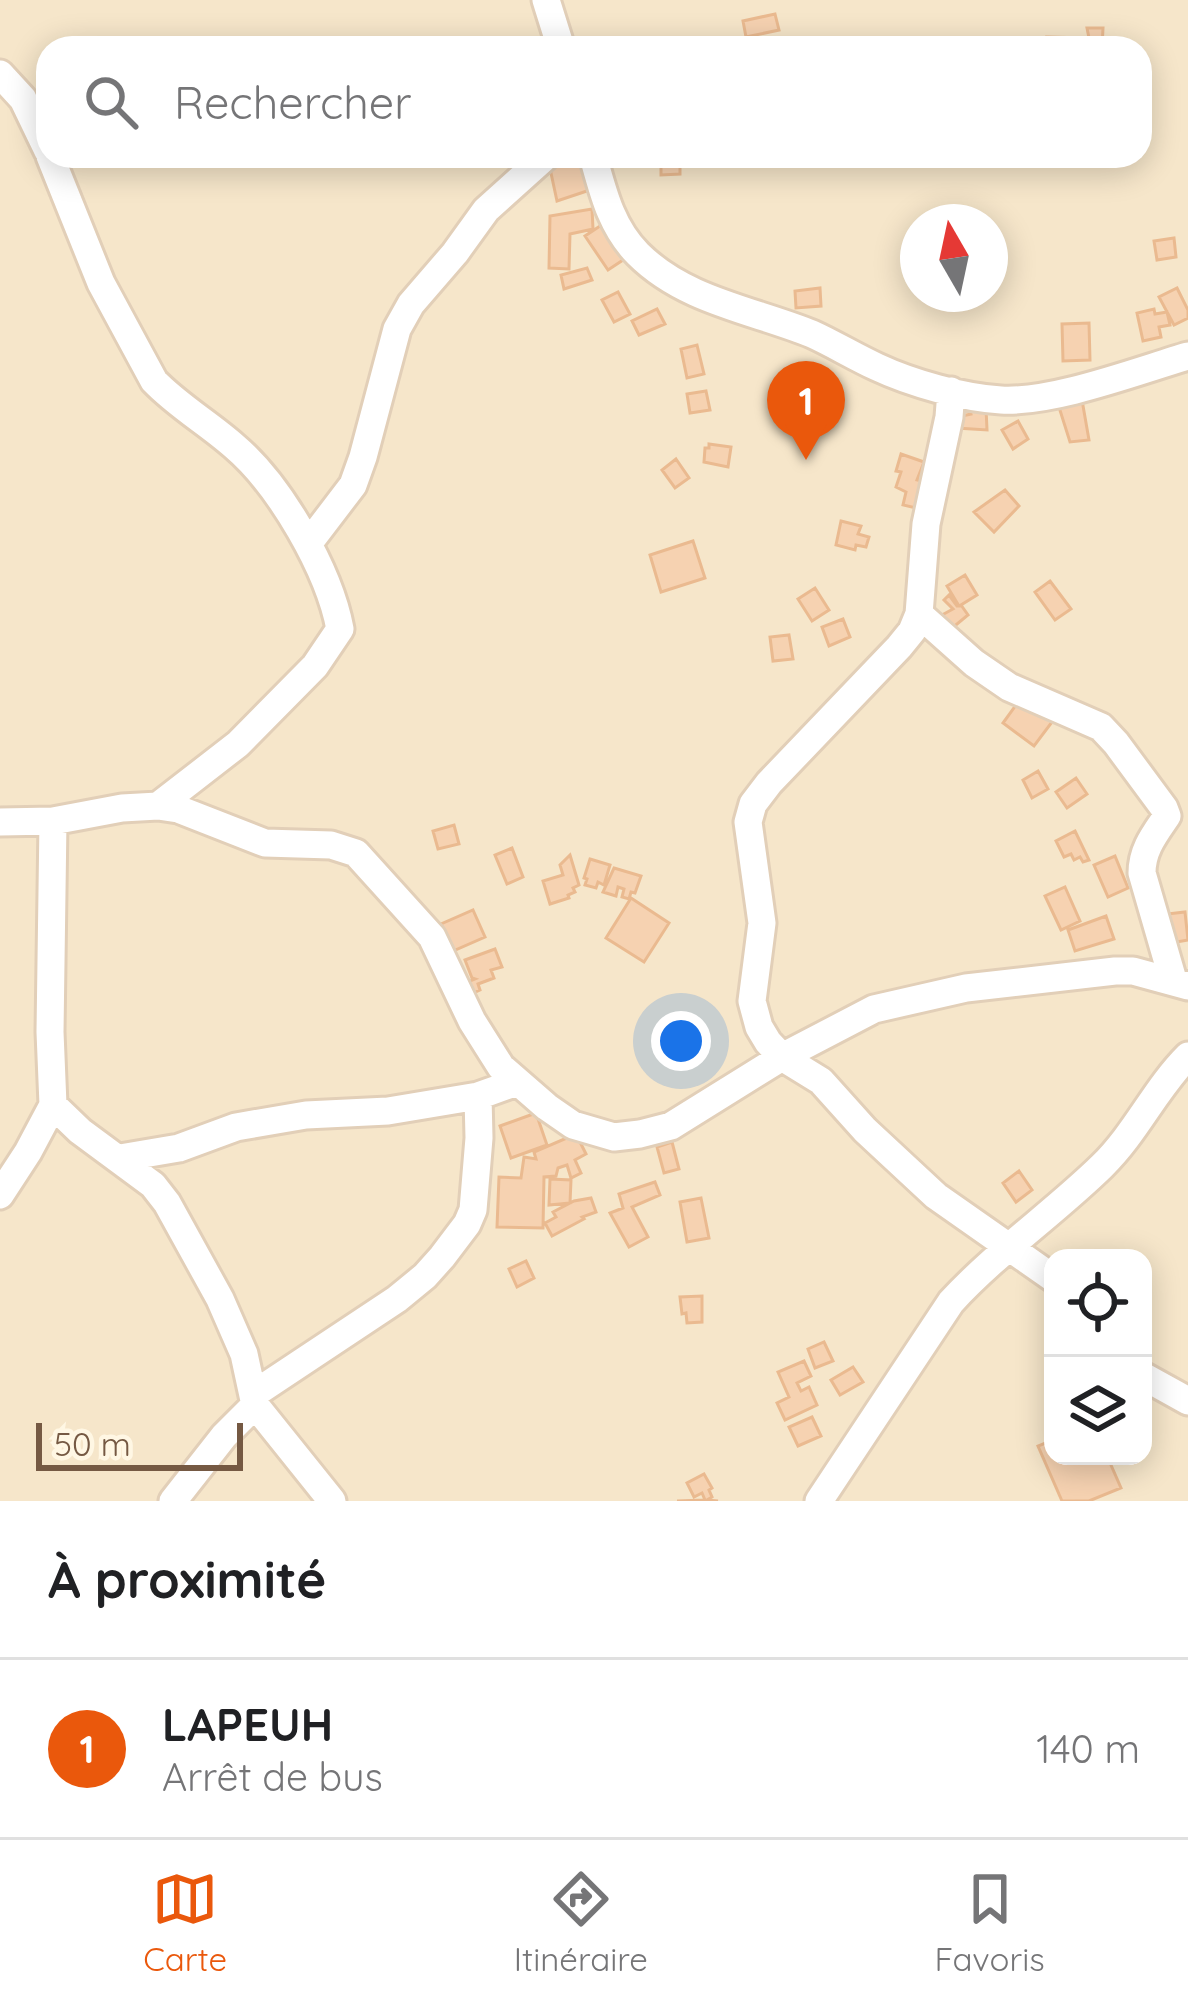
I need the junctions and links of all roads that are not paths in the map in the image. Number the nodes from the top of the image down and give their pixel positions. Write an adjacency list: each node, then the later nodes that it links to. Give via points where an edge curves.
1 (546, 0): 2 (street)
2 (557, 36)
3 (0, 74): 4 (street)
4 (36, 126)
5 (55, 168): 10 (street, via 101,283 154,381 238,449)
6 (532, 168): 10 (street, via 486,210 410,304 353,485)
7 (596, 168): 9 (street, via 620,231 679,286)
8 (1188, 356): 9 (street, via 1028,399)
9 (951, 392): 11 (street)
10 (308, 544): 12 (street, via 337,611 331,646 238,744)
11 (919, 614): 15 (street, via 1009,687 1101,727 1164,808 1142,873); 17 (street, via 899,647 753,804 748,822 762,923 752,1001 759,1027)
12 (158, 806): 13 (street); 18 (street, via 265,843 356,853 432,937 487,1048)
13 (53, 821): 14 (street); 20 (street)
14 (0, 822)
15 (1180, 983): 17 (street, via 1115,971 966,988 874,1009)
16 (1188, 1056): 23 (street, via 1105,1164)
17 (782, 1057): 18 (street, via 671,1126 627,1136 573,1125); 23 (street, via 821,1081 936,1196)
18 (517, 1082): 19 (street)
19 (478, 1096): 21 (street, via 236,1127); 26 (street, via 467,1224 425,1276)
20 (53, 1105): 21 (street); 22 (street)
21 (120, 1159): 26 (street, via 153,1185 178,1222 244,1354)
22 (0, 1195)
23 (1010, 1247): 24 (street); 30 (street, via 950,1302)
24 (1044, 1272)
25 (1152, 1381): 27 (street)
26 (254, 1400): 28 (street); 29 (street)
27 (1188, 1401)
28 (172, 1501)
29 (332, 1501)
30 (819, 1501)

